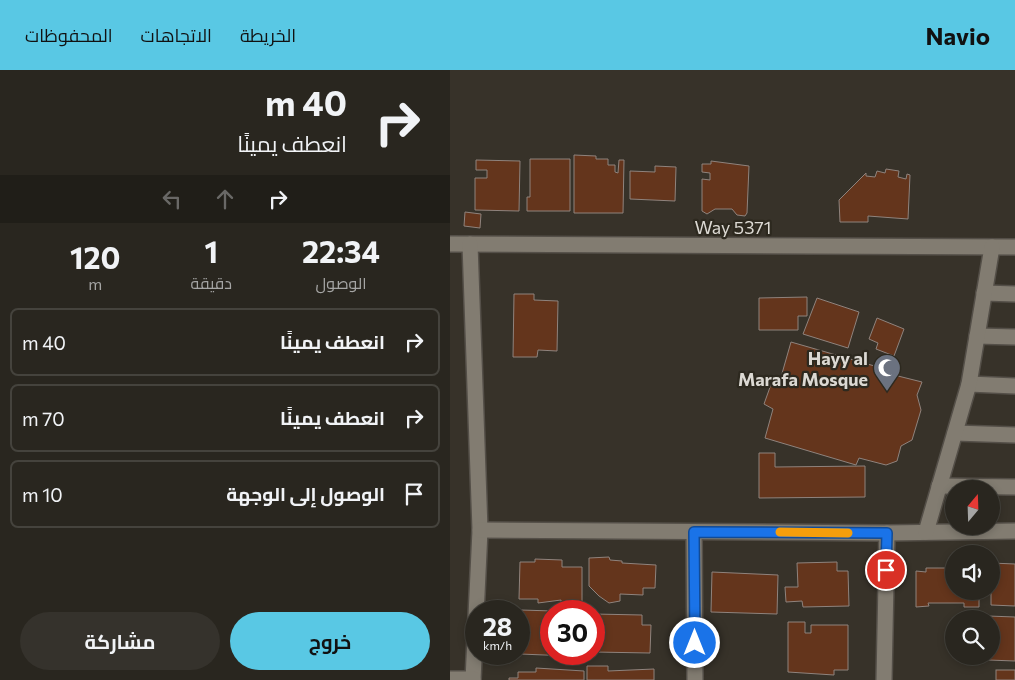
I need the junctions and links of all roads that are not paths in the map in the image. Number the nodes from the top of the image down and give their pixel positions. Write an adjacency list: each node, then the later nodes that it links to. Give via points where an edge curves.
1 (450, 244): 2 (street, Way 5371)
2 (470, 244): 3 (street, Way 5371); 15 (street)
3 (992, 247): 4 (street, Way 5371); 5 (street)
4 (1015, 247)
5 (984, 294): 6 (street); 7 (street)
6 (1015, 294)
7 (978, 336): 8 (street); 9 (street)
8 (1015, 337)
9 (970, 384): 10 (street); 11 (street)
10 (1015, 386)
11 (955, 433): 12 (street); 13 (street)
12 (1015, 435)
13 (939, 486): 14 (street); 18 (street)
14 (1015, 487)
15 (480, 530): 17 (street); 21 (street)
16 (1015, 531): 18 (street)
17 (694, 532): 19 (street); 22 (street)
18 (926, 532): 19 (street)
19 (887, 533): 23 (street)
20 (450, 679): 21 (street)
21 (473, 679)
22 (695, 680)
23 (884, 680)

